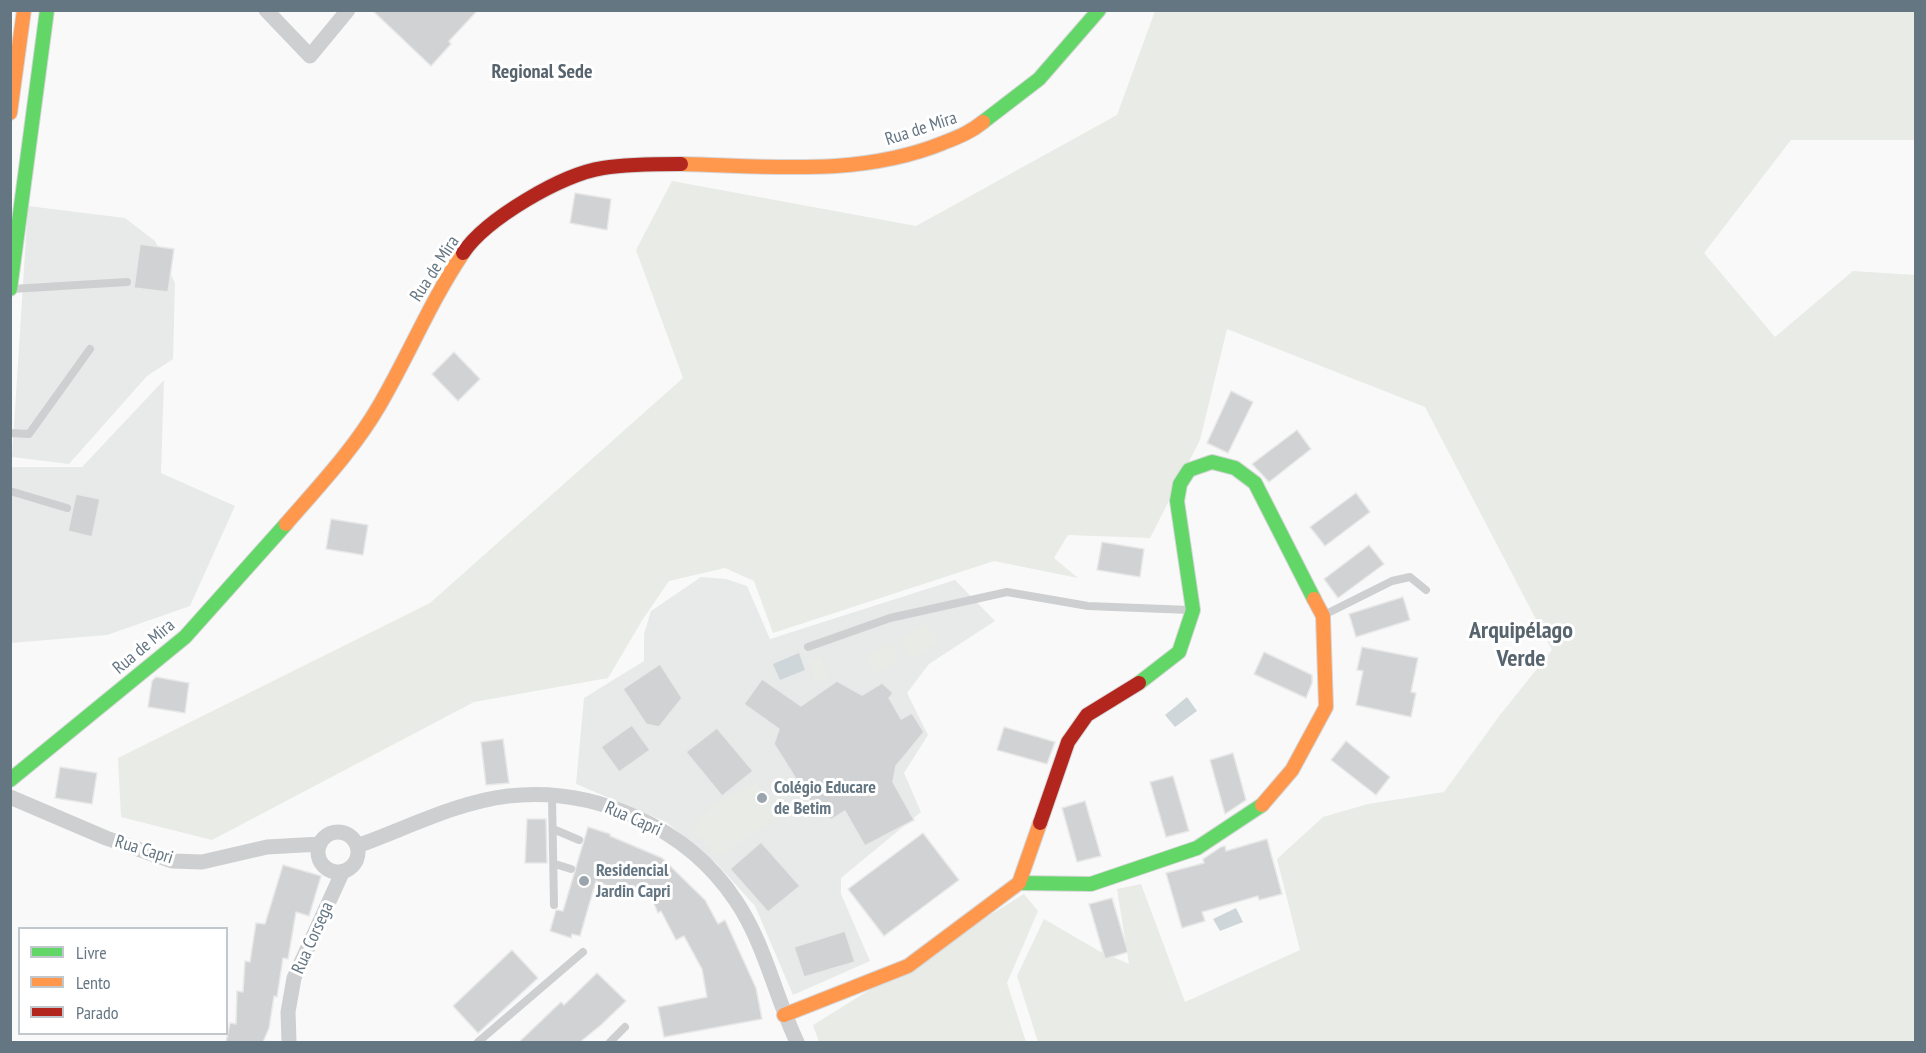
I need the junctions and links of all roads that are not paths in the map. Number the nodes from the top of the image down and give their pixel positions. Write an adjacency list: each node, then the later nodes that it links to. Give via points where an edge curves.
1 (24, 10): 6 (street)
2 (47, 10): 9 (street)
3 (266, 10): 4 (street, via 310,56)
4 (348, 10)
5 (1099, 10): 18 (street, Rua de Mira, via 1039,79 972,131 925,150 861,165 779,170 691,164 601,168 549,187 498,218 466,248 440,287 379,406 343,459 185,637)
6 (13, 85): 7 (street)
7 (10, 113)
8 (127, 282): 9 (lane)
9 (10, 289)
10 (90, 349): 11 (lane, via 29,434)
11 (10, 433)
12 (10, 490): 13 (lane)
13 (67, 508)
14 (1426, 590): 16 (lane, via 1410,577 1392,581)
15 (1193, 610): 16 (street, via 1177,501 1180,484 1189,470 1212,462 1235,468 1255,483); 17 (lane, via 1088,606 1007,592 890,618); 28 (street, via 1179,652 1088,715 1068,742)
16 (1323, 616): 28 (street, via 1326,707 1292,770 1262,805 1197,848 1091,884)
17 (808, 647)
18 (10, 780)
19 (10, 797): 23 (street, Rua Capri, via 172,861 202,862 267,847)
20 (552, 797): 21 (lane); 24 (street, Rua Capri, via 508,796 476,802); 31 (street, Rua Capri, via 603,804 641,819 698,855 736,901 756,934)
21 (553, 829): 22 (lane); 25 (lane)
22 (579, 840)
23 (320, 844): 24 (street, Rua Capri, via 337,832 348,835); 27 (street, via 322,864)
24 (357, 846): 27 (street, via 357,858)
25 (555, 864): 26 (lane); 29 (lane)
26 (571, 869)
27 (343, 871): 33 (street, Rua Corsega, via 294,978 288,1012)
28 (1019, 883): 31 (street, via 908,966)
29 (554, 905)
30 (584, 952): 34 (lane)
31 (784, 1015): 36 (street, Rua Capri)
32 (625, 1027): 35 (lane)
33 (289, 1042)
34 (478, 1042)
35 (610, 1042)
36 (797, 1042)

